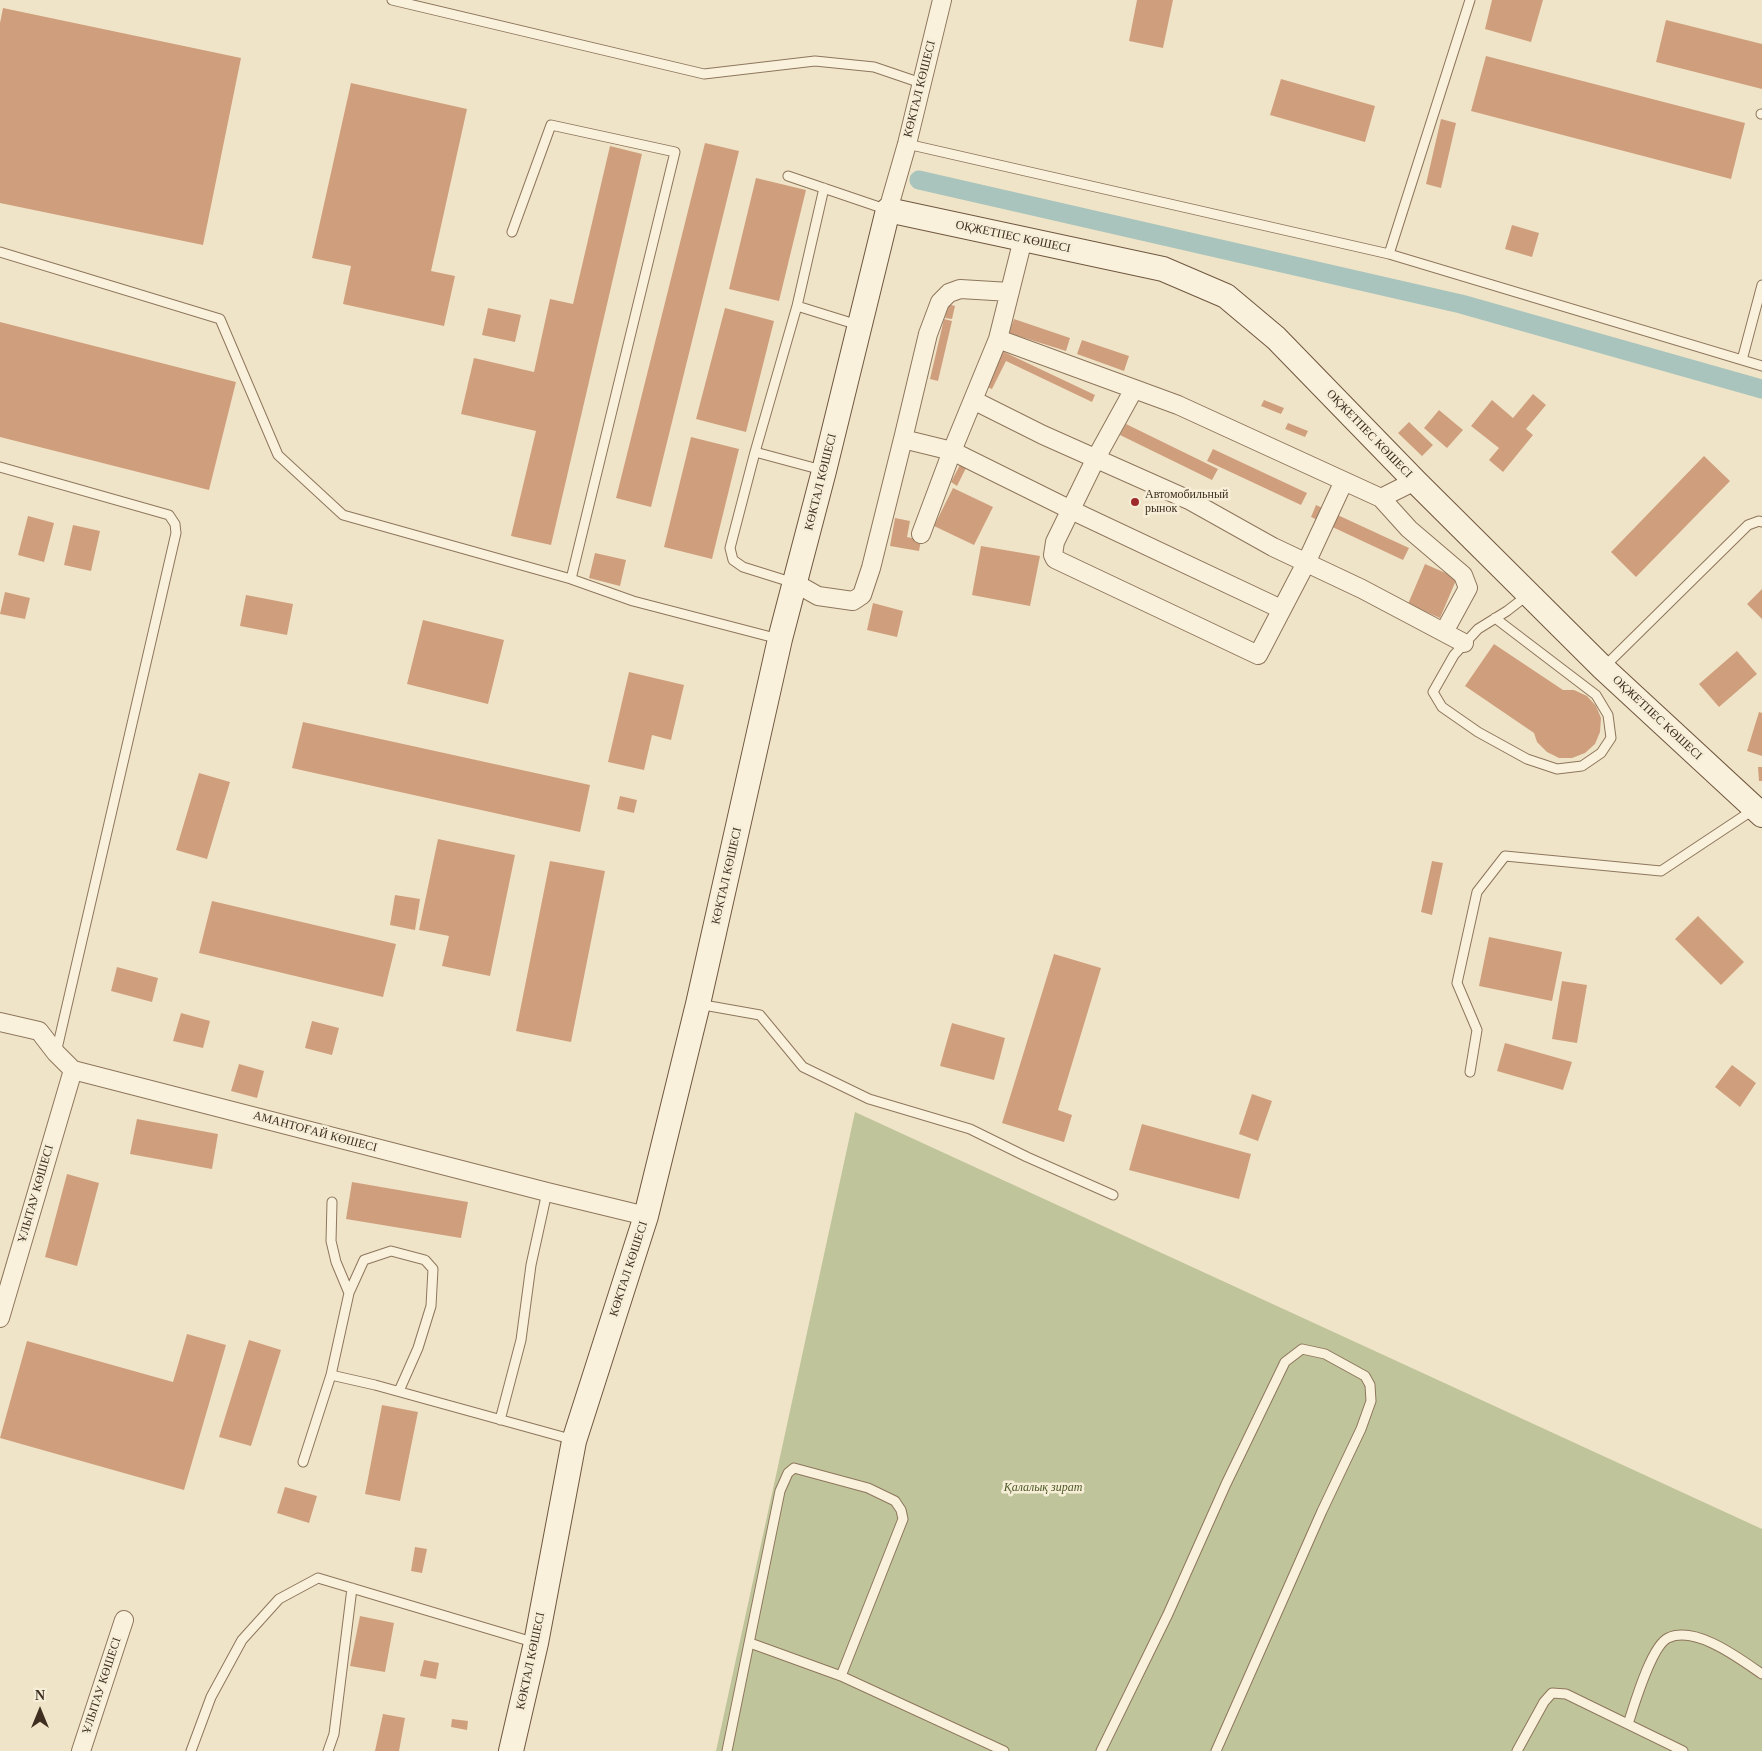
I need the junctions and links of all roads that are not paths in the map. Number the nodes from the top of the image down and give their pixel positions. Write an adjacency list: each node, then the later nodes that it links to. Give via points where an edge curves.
1 (392, 0): 4 (lane, via 704,74 815,61 874,67)
2 (942, 0): 4 (street, КӨКТАЛ КӨШЕСІ)
3 (1470, 0): 12 (lane)
4 (921, 83): 5 (street, КӨКТАЛ КӨШЕСІ)
5 (907, 144): 8 (street, КӨКТАЛ КӨШЕСІ); 12 (lane)
6 (788, 176): 7 (lane)
7 (824, 188): 8 (lane); 15 (lane)
8 (888, 210): 10 (street, ОҚЖЕТПЕС КӨШЕСІ); 16 (street, КӨКТАЛ КӨШЕСІ)
9 (512, 232): 35 (lane, via 551,125 675,152)
10 (1023, 240): 14 (street); 29 (street, ОҚЖЕТПЕС КӨШЕСІ, via 1163,270 1226,296 1276,338)
11 (0, 252): 35 (lane, via 220,319 278,455 343,515)
12 (1389, 254): 18 (lane)
13 (1762, 285): 18 (lane)
14 (1010, 292): 17 (street); 22 (street, via 960,289 949,293 940,302 928,334)
15 (797, 306): 16 (lane); 24 (lane)
16 (860, 326): 27 (street, КӨКТАЛ КӨШЕСІ)
17 (998, 339): 20 (street); 21 (street)
18 (1742, 360): 19 (lane)
19 (1762, 366)
20 (1134, 389): 25 (street); 28 (street, via 1178,405)
21 (973, 400): 23 (street); 25 (street)
22 (903, 439): 23 (street); 36 (street, via 862,595 853,601 818,596)
23 (952, 451): 31 (street); 33 (street)
24 (755, 452): 27 (lane); 36 (lane, via 730,548 733,560 743,567)
25 (1096, 458): 31 (street); 34 (street, via 1189,500)
26 (0, 467): 47 (lane, via 169,515 176,533)
27 (824, 471): 36 (street, КӨКТАЛ КӨШЕСІ)
28 (1344, 481): 30 (street); 34 (street)
29 (1415, 481): 30 (street); 37 (street, ОҚЖЕТПЕС КӨШЕСІ)
30 (1381, 498): 40 (street, via 1409,529 1463,575 1468,588)
31 (1071, 510): 38 (street); 38 (street, via 1055,542 1055,560 1258,655)
32 (1762, 522): 43 (lane, via 1748,525)
33 (921, 534)
34 (1306, 563): 38 (street); 40 (street)
35 (571, 579): 41 (lane, via 634,602)
36 (795, 584): 41 (street, КӨКТАЛ КӨШЕСІ)
37 (1529, 594): 39 (lane); 43 (street, ОҚЖЕТПЕС КӨШЕСІ)
38 (1281, 609)
39 (1495, 618): 42 (lane, via 1478,628); 42 (lane, via 1596,695 1608,715 1611,738 1601,753 1582,766 1557,769 1527,759 1478,732 1442,707 1433,692)
40 (1444, 632): 42 (street)
41 (780, 639): 45 (street, КӨКТАЛ КӨШЕСІ)
42 (1464, 643)
43 (1603, 668): 44 (street, ОҚЖЕТПЕС КӨШЕСІ)
44 (1759, 812): 49 (lane, via 1661,871 1505,856 1476,892 1457,983 1476,1030)
45 (698, 1004): 51 (lane, via 760,1014 803,1067 869,1099 970,1129); 53 (street, КӨКТАЛ КӨШЕСІ)
46 (0, 1022): 47 (street, via 39,1031)
47 (56, 1053): 48 (street)
48 (73, 1070): 50 (street, АМАНТОҒАЙ КӨШЕСІ); 55 (street, ҰЛЫТАУ КӨШЕСІ)
49 (1470, 1072)
50 (547, 1192): 53 (street, АМАНТОҒАЙ КӨШЕСІ); 58 (lane, via 521,1340)
51 (1113, 1195)
52 (332, 1202): 54 (lane, via 331,1241)
53 (646, 1216): 59 (street, КӨКТАЛ КӨШЕСІ)
54 (348, 1293): 56 (lane); 57 (lane, via 364,1260 391,1251 425,1260 433,1269 431,1306 418,1348)
55 (0, 1318)
56 (331, 1375): 57 (lane); 60 (lane)
57 (399, 1391): 58 (lane)
58 (500, 1420): 59 (lane)
59 (574, 1440): 64 (street, КӨКТАЛ КӨШЕСІ)
60 (303, 1462)
61 (352, 1588): 64 (lane); 69 (lane, via 318,1578 279,1599 242,1640 211,1698); 70 (lane, via 334,1734)
62 (124, 1620): 68 (street, ҰЛЫТАУ КӨШЕСІ)
63 (750, 1642): 66 (lane); 66 (lane, via 780,1491 788,1473 794,1468 868,1488 894,1501 903,1520); 72 (lane)
64 (536, 1644): 71 (street, КӨКТАЛ КӨШЕСІ)
65 (1762, 1674): 67 (lane, via 1717,1645 1694,1636 1667,1638 1650,1664)
66 (841, 1676): 73 (lane)
67 (1628, 1724): 76 (lane, via 1566,1694 1552,1693); 77 (lane)
68 (81, 1751)
69 (191, 1751)
70 (328, 1751)
71 (511, 1751)
72 (728, 1751)
73 (1004, 1751)
74 (1101, 1751): 75 (lane, via 1284,1362 1302,1349 1325,1354 1365,1376 1370,1385 1371,1401)
75 (1216, 1751)
76 (1518, 1751)
77 (1683, 1751)

